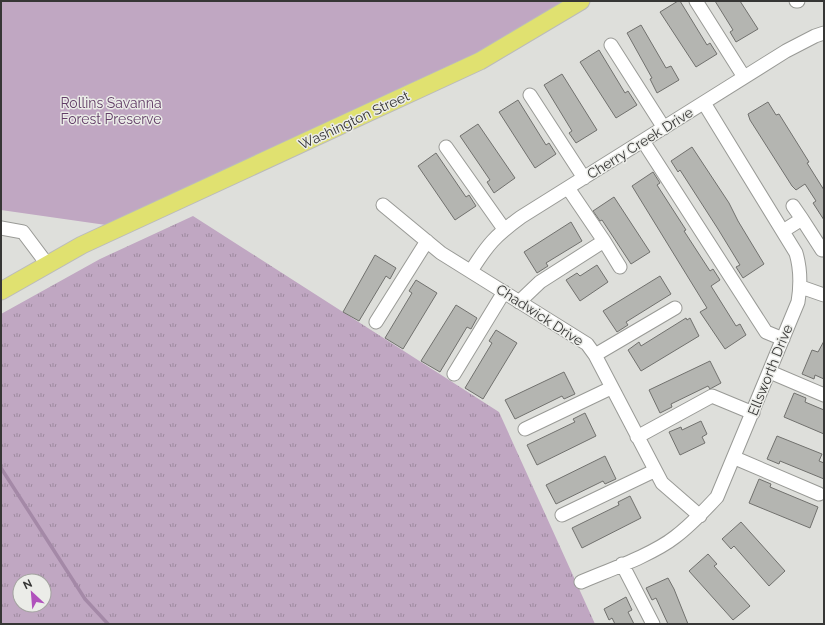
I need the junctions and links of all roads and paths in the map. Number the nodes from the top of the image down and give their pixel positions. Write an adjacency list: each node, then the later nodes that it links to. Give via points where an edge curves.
1 (581, 1): 22 (main road, Washington Street, via 480,61 120,227)
2 (696, 1): 5 (street)
3 (824, 33): 5 (street, Cherry Creek Drive, via 786,50)
4 (611, 45): 8 (street)
5 (744, 77): 7 (street, Cherry Creek Drive)
6 (530, 95): 11 (street)
7 (704, 103): 8 (street, Cherry Creek Drive); 18 (street, Ellsworth Drive)
8 (664, 128): 9 (street, Cherry Creek Drive)
9 (643, 141): 11 (street, Cherry Creek Drive); 32 (street, via 766,332)
10 (446, 147): 17 (street)
11 (584, 178): 12 (street, Cherry Creek Drive)
12 (568, 188): 17 (street, Cherry Creek Drive); 20 (street)
13 (383, 205): 19 (street, Chadwick Drive)
14 (793, 206): 15 (street)
15 (802, 219): 18 (street); 21 (street)
16 (1, 228): 22 (street, via 23,232)
17 (504, 229): 24 (street, Cherry Creek Drive, via 488,245)
18 (783, 230): 25 (street, Ellsworth Drive, via 800,265)
19 (427, 241): 24 (street, Chadwick Drive); 31 (street)
20 (604, 241): 23 (street); 29 (street, via 540,282)
21 (822, 250)
22 (48, 264): 26 (main road, Washington Street)
23 (620, 267)
24 (471, 272): 27 (street, Chadwick Drive)
25 (801, 287): 28 (street); 32 (street, Ellsworth Drive, via 798,302)
26 (1, 291)
27 (504, 292): 29 (street, Chadwick Drive); 35 (street)
28 (824, 294)
29 (519, 302): 33 (street, Chadwick Drive, via 587,344)
30 (675, 308): 33 (street)
31 (376, 322)
32 (783, 339): 34 (street, Ellsworth Drive)
33 (595, 355): 36 (street, Chadwick Drive)
34 (770, 372): 37 (street); 38 (street, Ellsworth Drive)
35 (454, 374)
36 (611, 388): 39 (street); 40 (street, Chadwick Drive)
37 (824, 395)
38 (753, 413): 40 (street, via 712,396); 41 (street, Ellsworth Drive)
39 (525, 429)
40 (637, 437): 42 (street, Chadwick Drive)
41 (735, 458): 43 (street); 45 (street, Ellsworth Drive, via 717,497)
42 (654, 471): 44 (street); 45 (street, Chadwick Drive, via 662,483)
43 (819, 494)
44 (562, 515)
45 (700, 516): 46 (street, Ellsworth Drive, via 674,538)
46 (622, 564): 47 (street, Ellsworth Drive); 48 (street)
47 (581, 582)
48 (653, 624)

